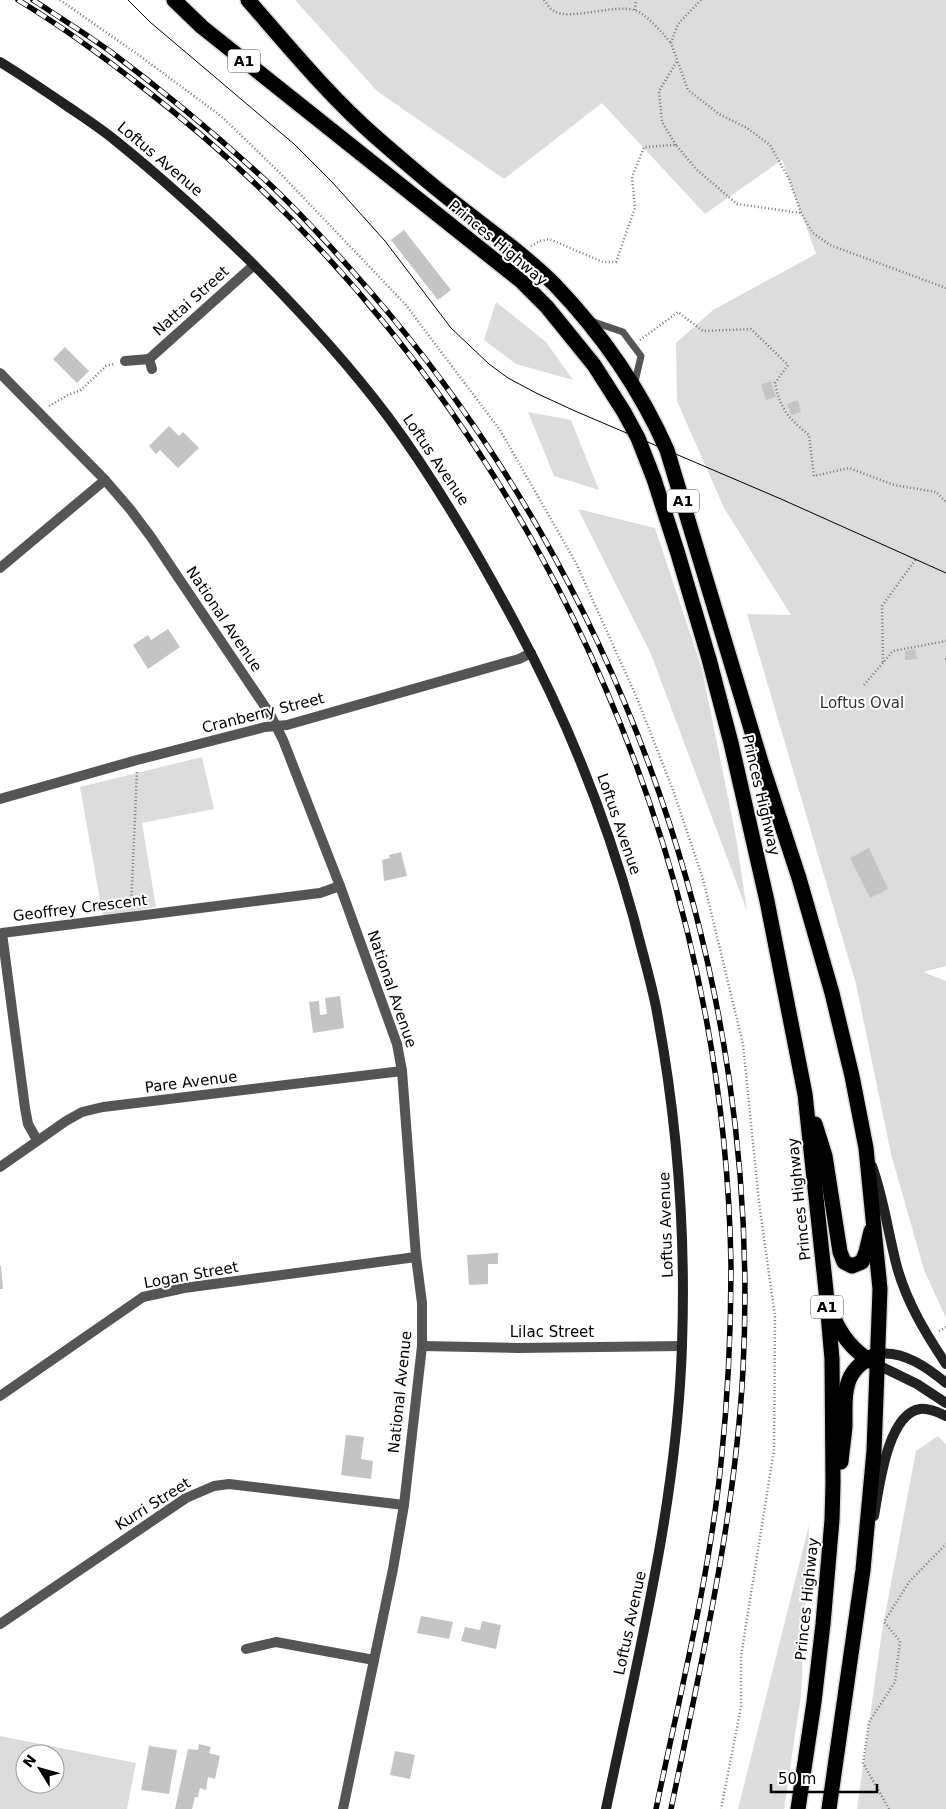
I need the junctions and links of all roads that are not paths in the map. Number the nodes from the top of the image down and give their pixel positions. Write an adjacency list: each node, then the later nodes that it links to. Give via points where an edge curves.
1 (174, 0): 20 (highway, Princes Highway / A1, via 202,27 521,281 594,364 624,412 654,480 709,658 767,901)
2 (236, 0): 4 (highway)
3 (248, 0): 4 (highway, Princes Highway / A1)
4 (301, 60): 7 (highway, Princes Highway / A1, via 375,136 520,253)
5 (0, 62): 6 (street, Loftus Avenue, via 112,137 202,214)
6 (254, 265): 8 (street, Nattai Street); 15 (street, Loftus Avenue, via 340,357 388,417 456,516)
7 (586, 319): 12 (highway, Princes Highway / A1); 12 (lane, via 623,332 641,356)
8 (149, 358): 9 (street); 10 (street)
9 (125, 361)
10 (152, 369)
11 (0, 373): 13 (street, National Avenue)
12 (634, 386): 22 (highway, Princes Highway / A1, via 667,450 799,878 832,993)
13 (105, 480): 14 (street); 16 (street, National Avenue, via 151,537)
14 (0, 568)
15 (531, 653): 16 (street, Cranberry Street); 28 (street, Loftus Avenue, via 597,800 618,861 655,1003 678,1162 683,1271)
16 (277, 727): 17 (street, Cranberry Street, via 265,727 137,760); 18 (street, National Avenue)
17 (0, 799)
18 (340, 886): 19 (street, National Avenue, via 397,1044); 21 (street, Geoffrey Crescent, via 320,893 2,933 25,1108 28,1124)
19 (402, 1071): 21 (street, Pare Avenue, via 103,1107 82,1112); 25 (street, National Avenue)
20 (805, 1094): 24 (highway, via 825,1156 841,1256 846,1264 855,1266 864,1259); 26 (highway, Princes Highway / A1)
21 (37, 1140): 23 (street, Pare Avenue)
22 (866, 1148): 24 (highway, Princes Highway / A1); 30 (street, via 880,1190 902,1284 920,1322)
23 (0, 1167)
24 (874, 1218): 29 (highway, Princes Highway / A1, via 880,1288)
25 (416, 1257): 27 (street, National Avenue, via 422,1303); 32 (street, Logan Street, via 184,1288 143,1297)
26 (826, 1292): 29 (highway, via 840,1329 855,1349); 36 (highway, Princes Highway / A1, via 832,1359)
27 (422, 1346): 28 (street, Lilac Street); 35 (street, National Avenue)
28 (682, 1346): 42 (street, Loftus Avenue, via 679,1409 655,1584)
29 (874, 1359): 31 (street, via 888,1353 905,1357); 33 (street); 36 (highway, via 853,1371 847,1385 844,1436); 37 (highway, Princes Highway / A1, via 873,1471)
30 (946, 1364)
31 (946, 1383)
32 (0, 1396)
33 (946, 1403)
34 (946, 1416): 37 (street, via 920,1409 908,1415 896,1428 882,1474)
35 (404, 1505): 38 (street, Kurri Street, via 228,1484 214,1486 186,1498); 40 (street, National Avenue)
36 (832, 1520): 43 (highway, Princes Highway / A1, via 814,1702)
37 (863, 1570): 44 (highway, Princes Highway / A1)
38 (0, 1624)
39 (246, 1649): 40 (street, via 276,1642)
40 (374, 1660): 41 (street, National Avenue)
41 (343, 1809)
42 (606, 1809)
43 (798, 1809)
44 (829, 1809)

